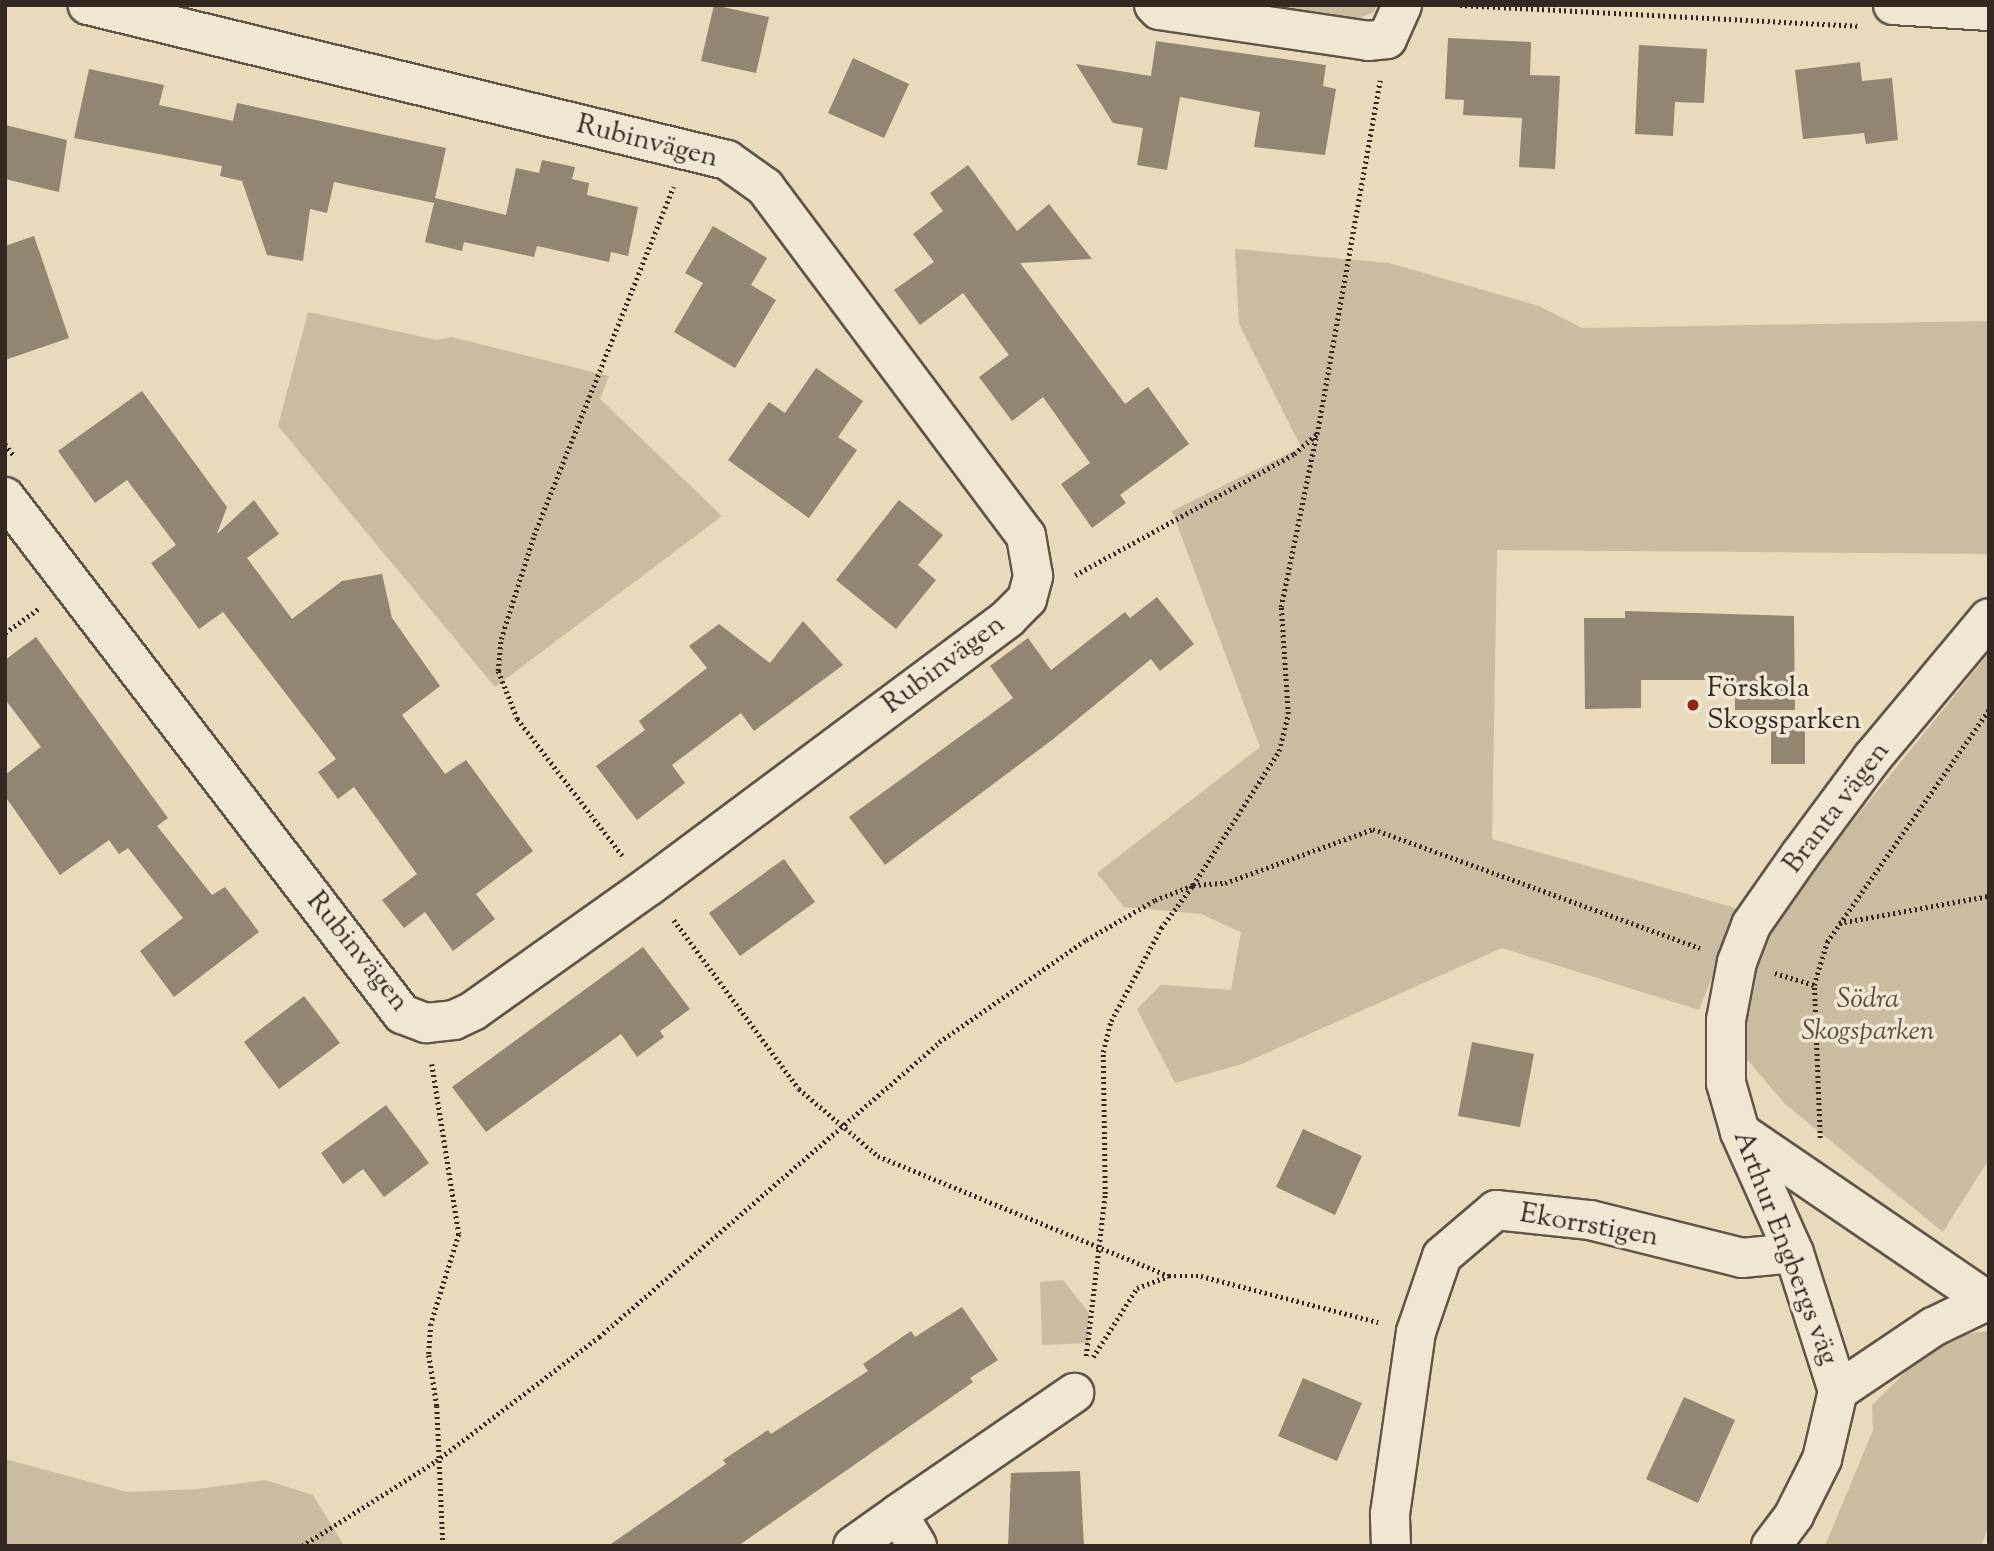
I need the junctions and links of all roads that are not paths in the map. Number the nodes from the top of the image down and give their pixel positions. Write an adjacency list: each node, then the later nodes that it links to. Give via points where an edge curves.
1 (88, 5): 6 (street, Rubinvägen, via 727,160 765,187 1026,536 1033,576 1027,598 1008,618 649,886 473,1011 454,1020 426,1023 402,1014)
2 (1154, 5): 5 (street, via 1159,10 1368,41)
3 (1989, 11): 4 (street)
4 (1878, 16)
5 (1394, 22)
6 (13, 482)
7 (1989, 618): 8 (street, Branta vägen, via 1872,758 1751,925 1737,962)
8 (1726, 1020): 9 (street, Arthur Engbergs väg, via 1726,1083)
9 (1740, 1132): 10 (street, Arthur Engbergs väg); 11 (street)
10 (1794, 1253): 13 (street, Arthur Engbergs väg); 16 (street, Ekorrstigen, via 1742,1258 1590,1220 1496,1210 1442,1256 1416,1332 1390,1514)
11 (1988, 1302): 13 (street, via 1933,1327)
12 (1079, 1382): 14 (street)
13 (1838, 1391): 17 (street, Arthur Engbergs väg, via 1822,1460 1794,1515)
14 (907, 1530): 15 (street)
15 (853, 1546)
16 (1391, 1546)
17 (1771, 1546)

